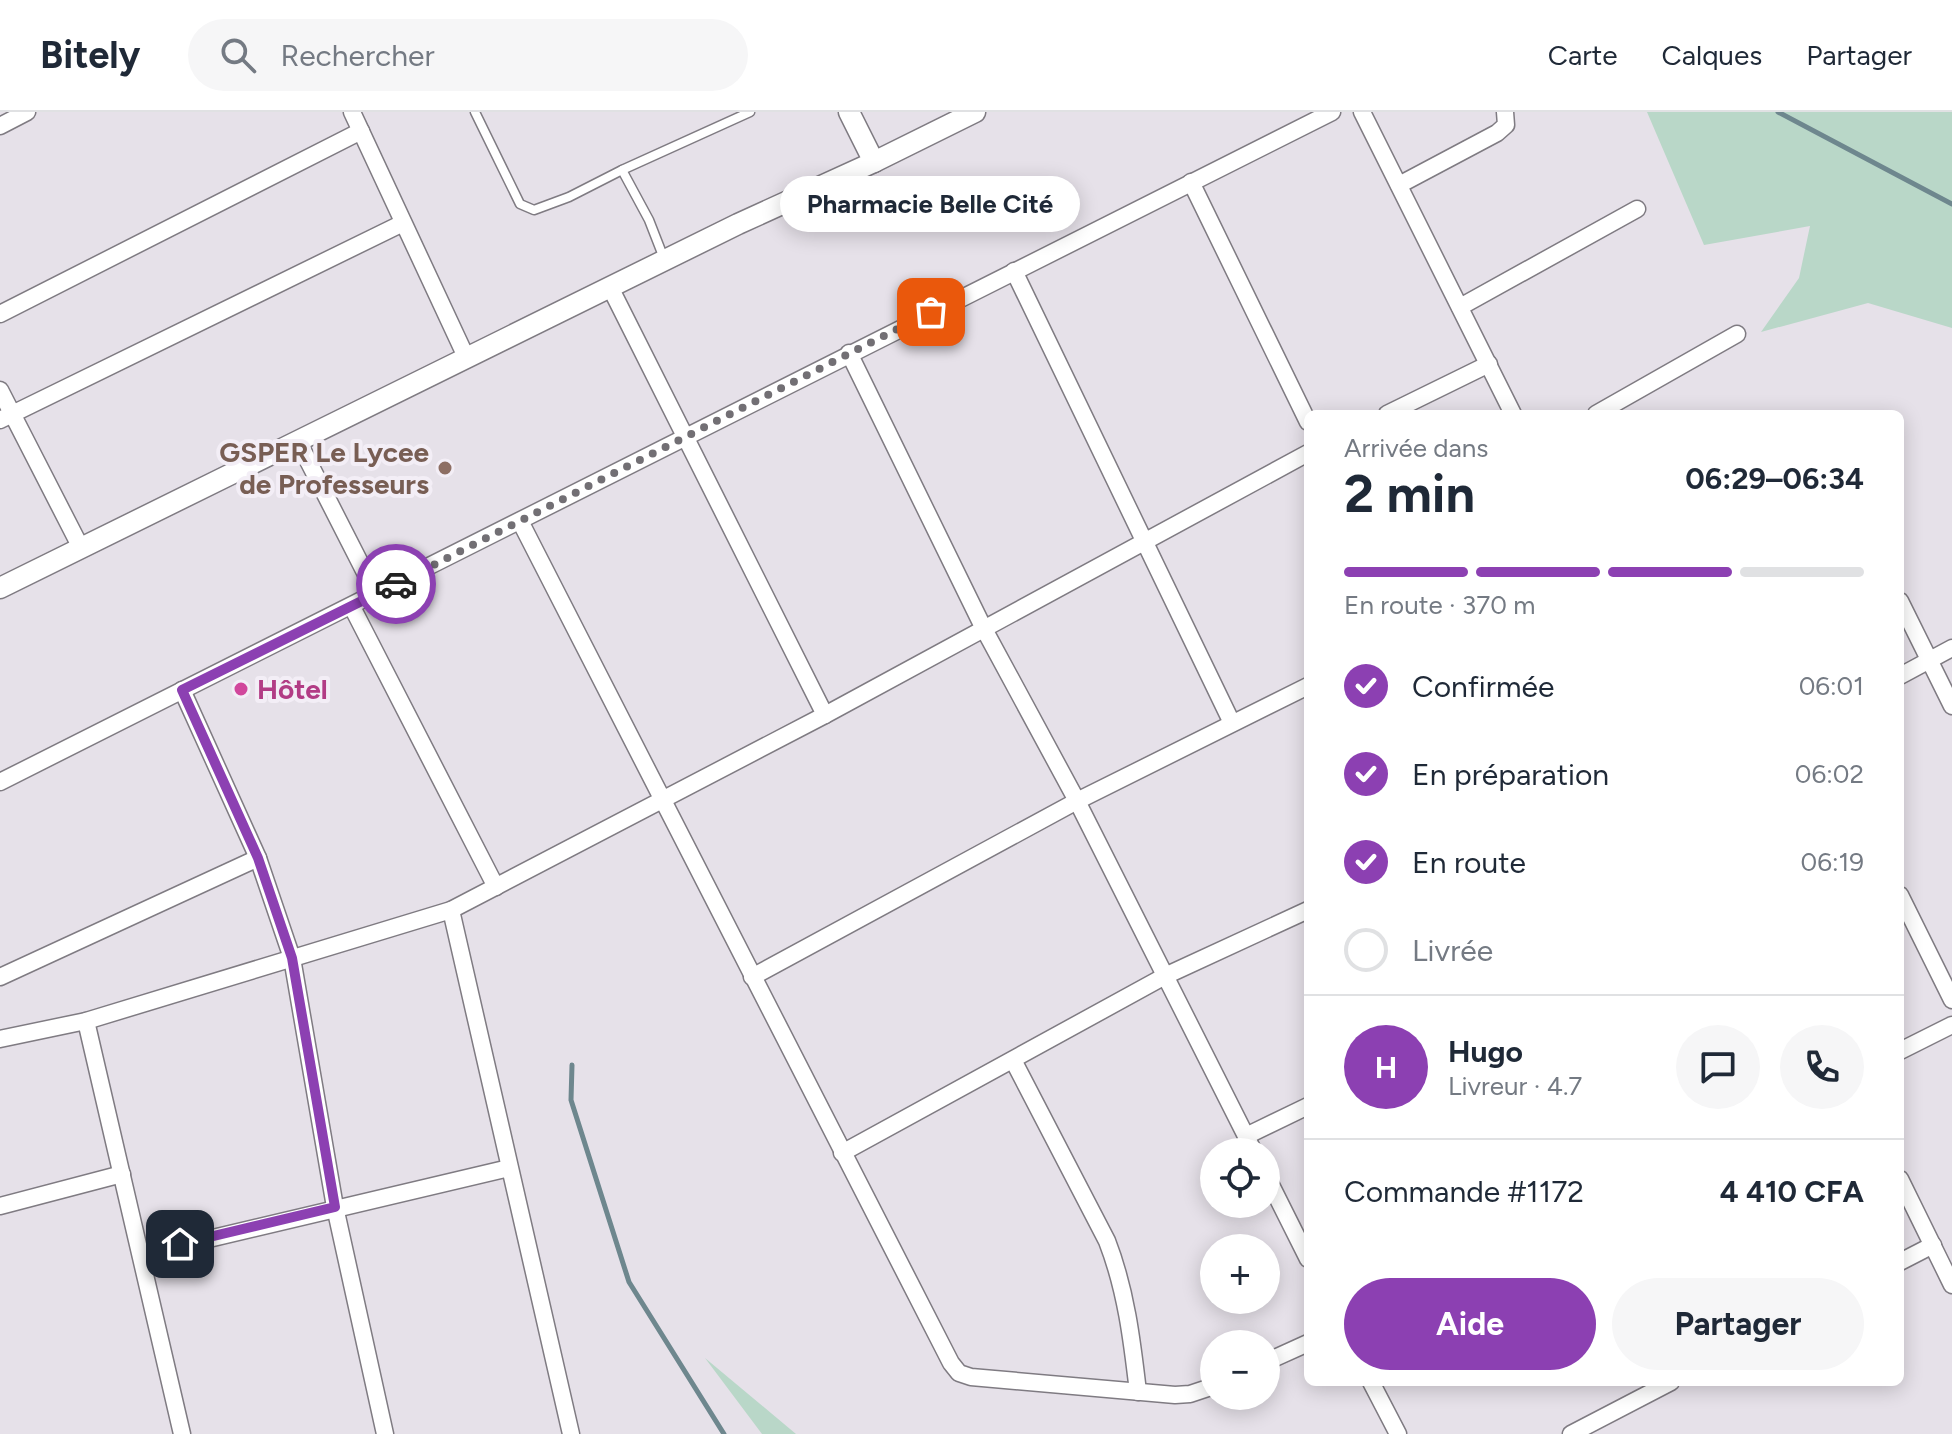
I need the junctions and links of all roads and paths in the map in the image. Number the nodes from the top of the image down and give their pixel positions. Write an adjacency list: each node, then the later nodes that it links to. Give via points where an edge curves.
1 (27, 112): 10 (street)
2 (352, 112): 11 (street)
3 (475, 112): 13 (lane, via 520,204 534,210)
4 (750, 112): 13 (lane)
5 (849, 112): 12 (street)
6 (975, 112): 12 (street)
7 (1332, 112): 14 (street)
8 (1362, 112): 15 (street)
9 (1505, 112): 15 (street, via 1506,125 1497,133)
10 (0, 126)
11 (361, 131): 17 (street); 22 (street)
12 (874, 162): 18 (street)
13 (622, 170): 18 (lane)
14 (1191, 182): 19 (street); 31 (street)
15 (1399, 185): 21 (street)
16 (1637, 209): 21 (street)
17 (403, 223): 25 (street); 32 (street)
18 (666, 261): 20 (street)
19 (1014, 271): 24 (street); 37 (street)
20 (611, 289): 25 (street); 33 (street)
21 (1460, 307): 26 (street)
22 (0, 314)
23 (1737, 334): 30 (street)
24 (849, 353): 33 (street); 43 (street)
25 (467, 359): 34 (street)
26 (1489, 364): 28 (street); 29 (street)
27 (0, 390): 32 (street)
28 (1395, 410)
29 (1511, 410)
30 (1603, 410)
31 (1304, 414)
32 (6, 417): 38 (street)
33 (686, 435): 36 (street); 50 (street)
34 (299, 443): 38 (street); 40 (street)
35 (1304, 455): 37 (street)
36 (520, 521): 40 (street); 53 (street)
37 (1142, 541): 43 (street); 51 (street)
38 (81, 548): 39 (street)
39 (0, 588)
40 (376, 594): 41 (street)
41 (352, 607): 48 (street); 56 (street)
42 (1904, 609): 45 (street)
43 (984, 629): 50 (street); 54 (street)
44 (1952, 648): 45 (street)
45 (1928, 660): 46 (street); 49 (street)
46 (1904, 674)
47 (1304, 688): 51 (street)
48 (182, 690): 52 (street); 55 (street)
49 (1952, 706)
50 (825, 715): 53 (street)
51 (1232, 723): 54 (street)
52 (0, 782)
53 (663, 801): 56 (street); 63 (street)
54 (1077, 801): 61 (street); 63 (street)
55 (258, 858): 60 (street); 62 (street)
56 (496, 887): 58 (street)
57 (1904, 903): 64 (street)
58 (451, 910): 60 (street); 73 (street)
59 (1304, 912): 61 (street)
60 (292, 958): 65 (street); 78 (street)
61 (1165, 976): 69 (street); 71 (street)
62 (0, 977)
63 (752, 977): 72 (street)
64 (1952, 1000)
65 (86, 1021): 67 (street); 74 (street)
66 (1952, 1025): 68 (street)
67 (0, 1039)
68 (1904, 1049)
69 (1013, 1060): 72 (street); 89 (street, via 1107,1241 1131,1329)
70 (1304, 1108): 71 (street)
71 (1246, 1136)
72 (842, 1153): 89 (street, via 959,1373)
73 (509, 1168): 78 (street); 93 (street)
74 (122, 1174): 77 (street); 81 (street)
75 (1904, 1187): 79 (street)
76 (1280, 1203): 80 (street)
77 (0, 1206)
78 (335, 1207): 81 (street); 92 (street)
79 (1933, 1245): 82 (street); 83 (street)
80 (1304, 1251)
81 (141, 1255): 91 (street)
82 (1904, 1260)
83 (1952, 1285)
84 (1304, 1345): 85 (street)
85 (1280, 1356)
86 (1373, 1386): 94 (street)
87 (1663, 1386): 90 (street)
88 (1200, 1391): 89 (street)
89 (1138, 1392)
90 (1601, 1418): 95 (street); 96 (street)
91 (182, 1434)
92 (385, 1434)
93 (571, 1434)
94 (1398, 1434)
95 (1571, 1434)
96 (1609, 1434)

